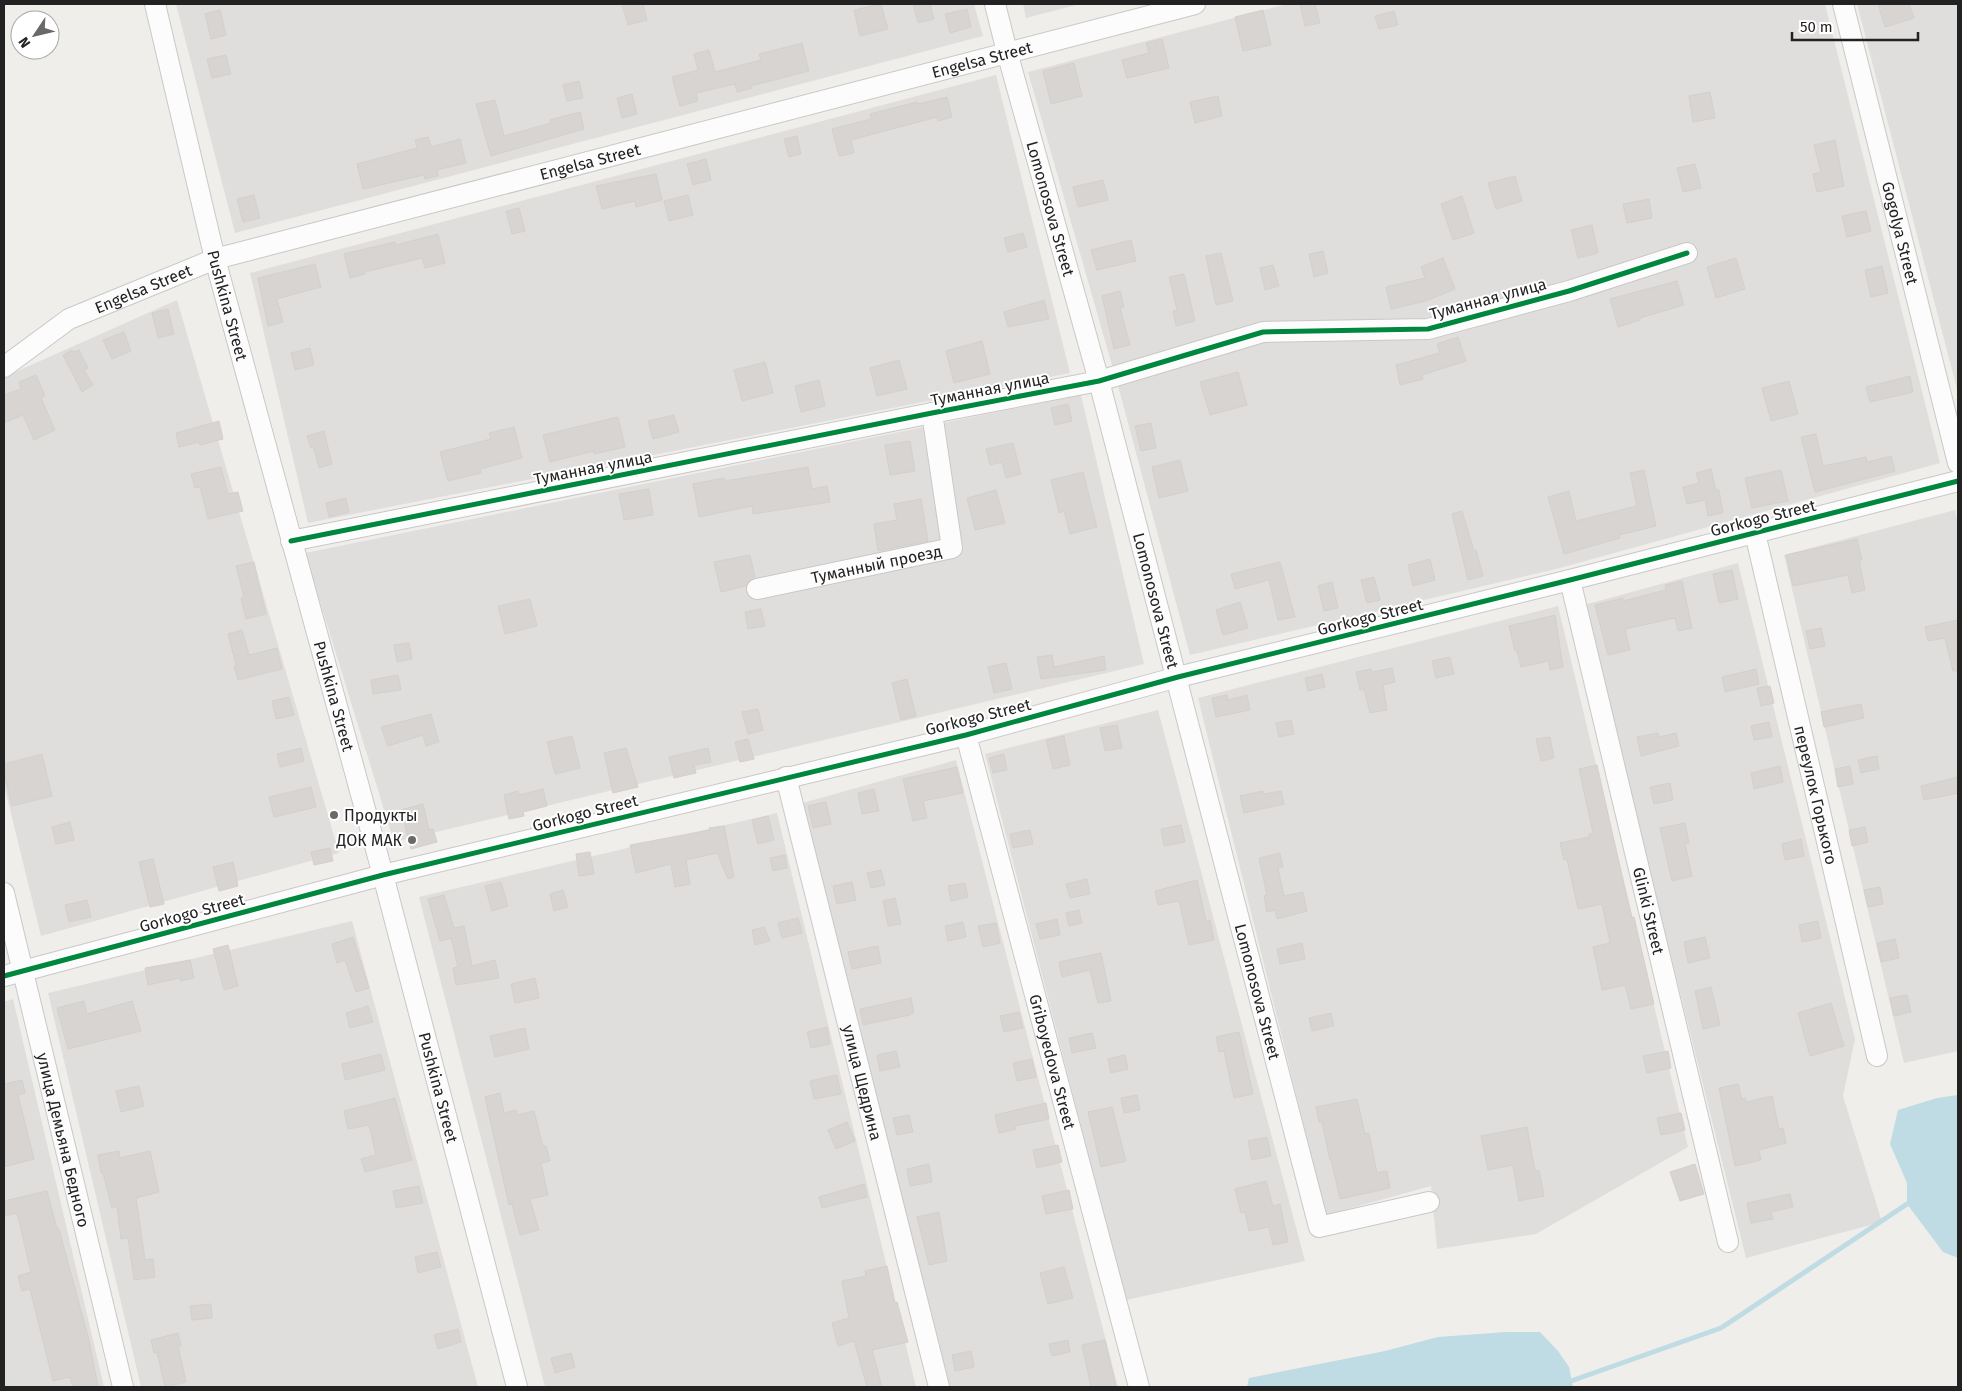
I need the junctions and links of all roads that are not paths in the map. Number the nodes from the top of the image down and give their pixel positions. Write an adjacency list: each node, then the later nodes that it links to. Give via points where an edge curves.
1 (155, 4): 7 (street, Pushkina Street)
2 (995, 4): 5 (street, Lomonosova Street)
3 (1195, 4): 5 (street, Engelsa Street)
4 (1843, 4): 11 (street, Gogolya Street)
5 (1007, 52): 7 (street, Engelsa Street); 9 (street, Lomonosova Street)
6 (1687, 253): 9 (street, Туманная улица, via 1428,329 1263,332)
7 (215, 259): 8 (street, Engelsa Street, via 69,319); 14 (street, Pushkina Street)
8 (4, 366)
9 (1099, 381): 10 (street, Туманная улица); 17 (street, Lomonosova Street)
10 (932, 413): 14 (street, Туманная улица); 16 (street, Туманный проезд, via 952,548)
11 (1958, 463)
12 (1958, 481): 13 (street, Gorkogo Street)
13 (1755, 533): 15 (street, Gorkogo Street); 24 (street, переулок Горького)
14 (291, 541): 20 (street, Pushkina Street)
15 (1570, 580): 17 (street, Gorkogo Street); 26 (street, Glinki Street)
16 (756, 589)
17 (1178, 677): 18 (street, Gorkogo Street); 25 (street, Lomonosova Street, via 1320,1227)
18 (966, 735): 19 (street, Gorkogo Street); 30 (street, Griboyedova Street)
19 (786, 777): 20 (street, Gorkogo Street); 29 (street, улица Щедрина)
20 (383, 875): 22 (street, Gorkogo Street); 28 (street, Pushkina Street)
21 (4, 892): 22 (street, улица Демьяна Бедного)
22 (23, 971): 23 (street, Gorkogo Street); 27 (street, улица Демьяна Бедного)
23 (4, 976)
24 (1877, 1056)
25 (1429, 1202)
26 (1728, 1242)
27 (123, 1387)
28 (517, 1387)
29 (939, 1387)
30 (1139, 1387)

